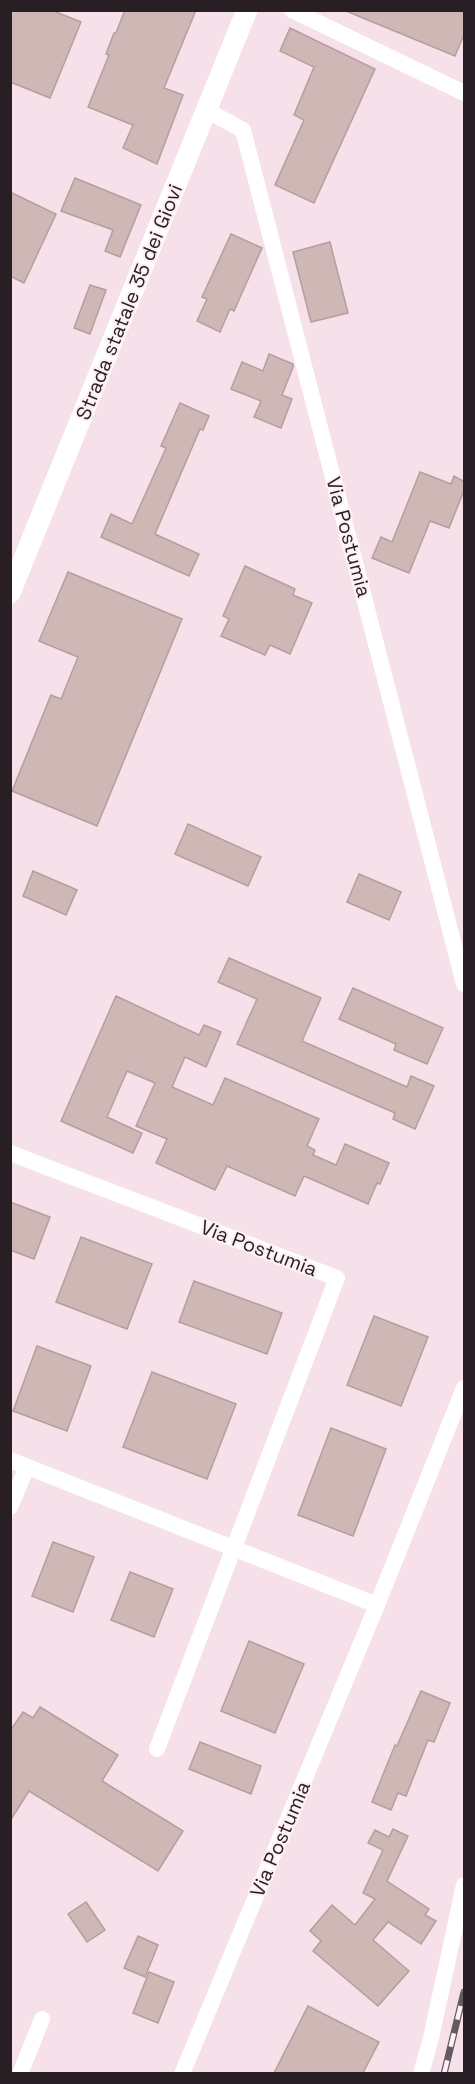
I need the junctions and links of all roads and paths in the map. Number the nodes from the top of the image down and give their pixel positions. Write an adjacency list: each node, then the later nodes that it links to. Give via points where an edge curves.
1 (247, 10): 4 (main road, Strada statale 35 dei Giovi)
2 (292, 10): 3 (street)
3 (465, 93)
4 (206, 110): 5 (main road, Strada statale 35 dei Giovi); 6 (street, Via Postumia, via 243,130)
5 (10, 593)
6 (465, 984)
7 (10, 1153): 12 (street, Via Postumia, via 338,1278)
8 (465, 1388): 13 (street, Via Postumia)
9 (10, 1460): 10 (street)
10 (27, 1467): 11 (street); 12 (street)
11 (10, 1507)
12 (234, 1549): 13 (street); 14 (street, Via Postumia)
13 (377, 1605): 18 (street, Via Postumia)
14 (157, 1749)
15 (465, 1885): 19 (street)
16 (42, 2019): 17 (street)
17 (20, 2073)
18 (182, 2073)
19 (421, 2073)

